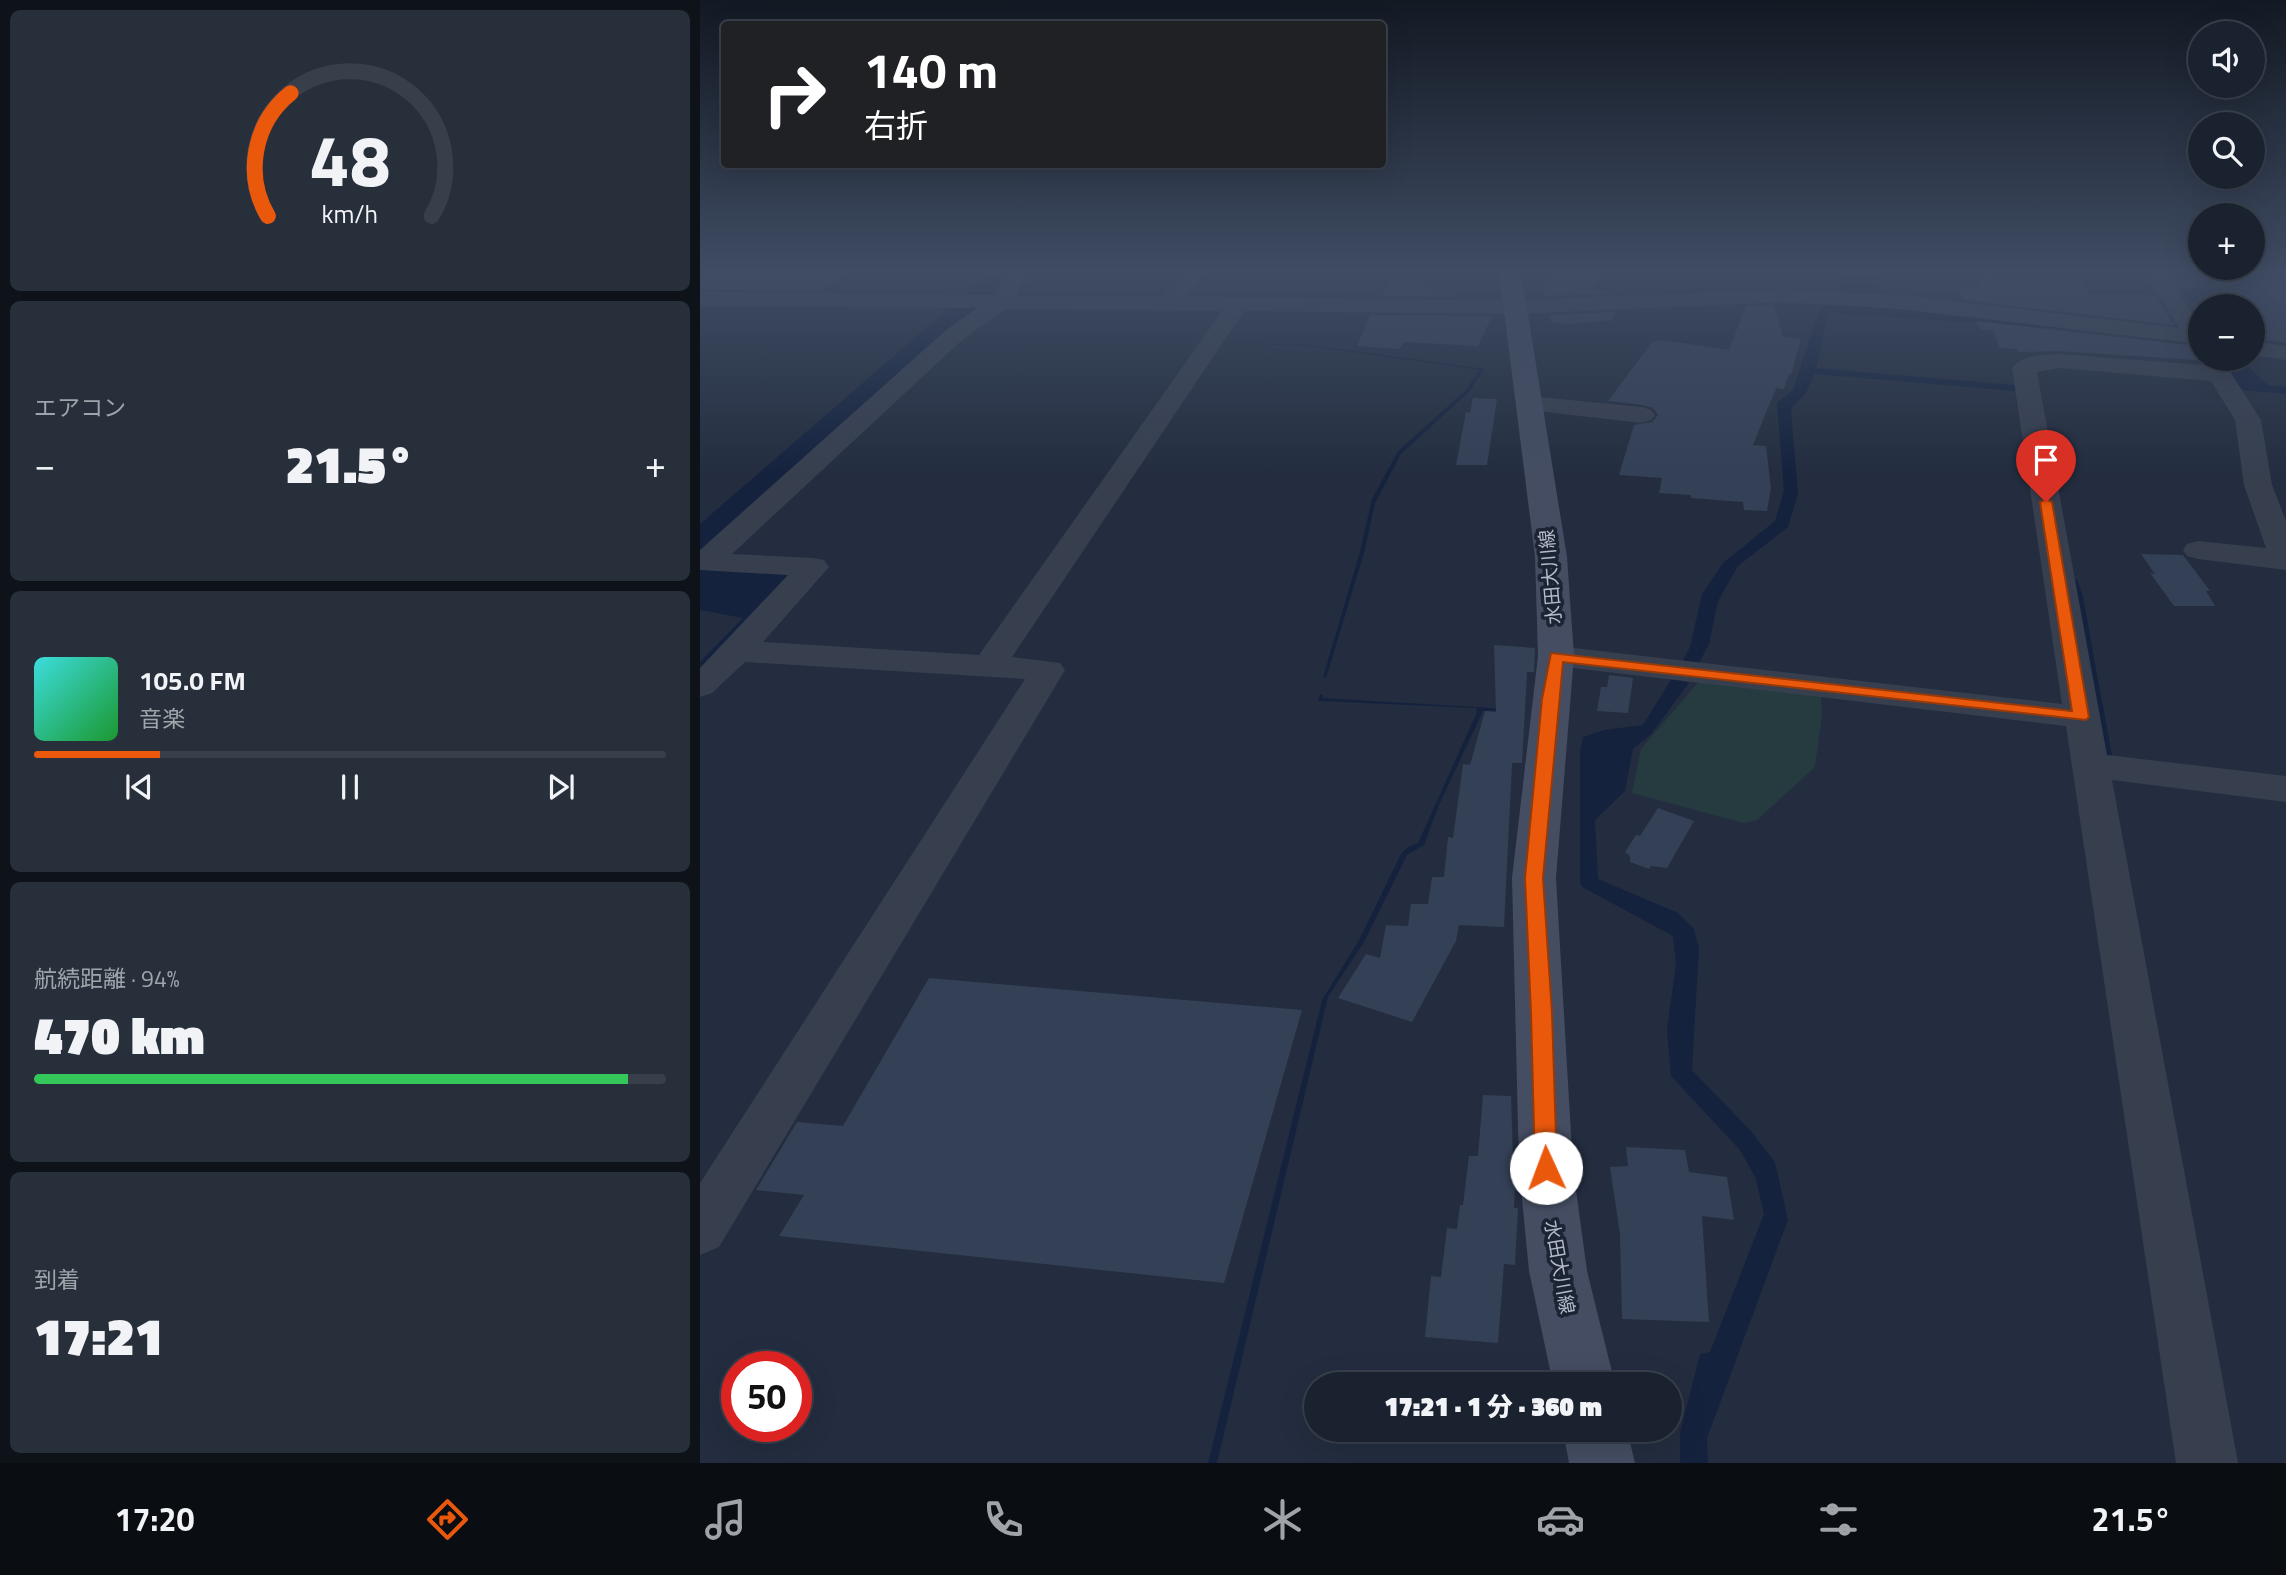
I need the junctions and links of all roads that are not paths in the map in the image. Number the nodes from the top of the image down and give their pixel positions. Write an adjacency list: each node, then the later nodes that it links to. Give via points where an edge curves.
1 (949, 339): 13 (street, via 705,562 813,567)
2 (1213, 339): 15 (street)
3 (1520, 339): 8 (main road, 水田大川線)
4 (2265, 350): 5 (street)
5 (2286, 353)
6 (2188, 366): 17 (street, via 2058,361 2024,368)
7 (2217, 371): 10 (street, via 2248,420 2258,485)
8 (1530, 404): 9 (street); 14 (main road, 水田大川線, via 1551,557)
9 (1642, 415)
10 (2279, 519): 12 (street)
11 (2198, 550): 12 (street)
12 (2286, 560)
13 (735, 651): 15 (street); 16 (street)
14 (1556, 656): 17 (street); 21 (main road, 水田大川線, via 1534,878 1546,1168 1558,1272)
15 (989, 666): 20 (street, via 1048,670)
16 (700, 686)
17 (2081, 717): 18 (street)
18 (2090, 765): 19 (street); 24 (street)
19 (2286, 789)
20 (700, 1230)
21 (1581, 1372)
22 (1597, 1442): 23 (main road)
23 (1602, 1463)
24 (2207, 1463)

